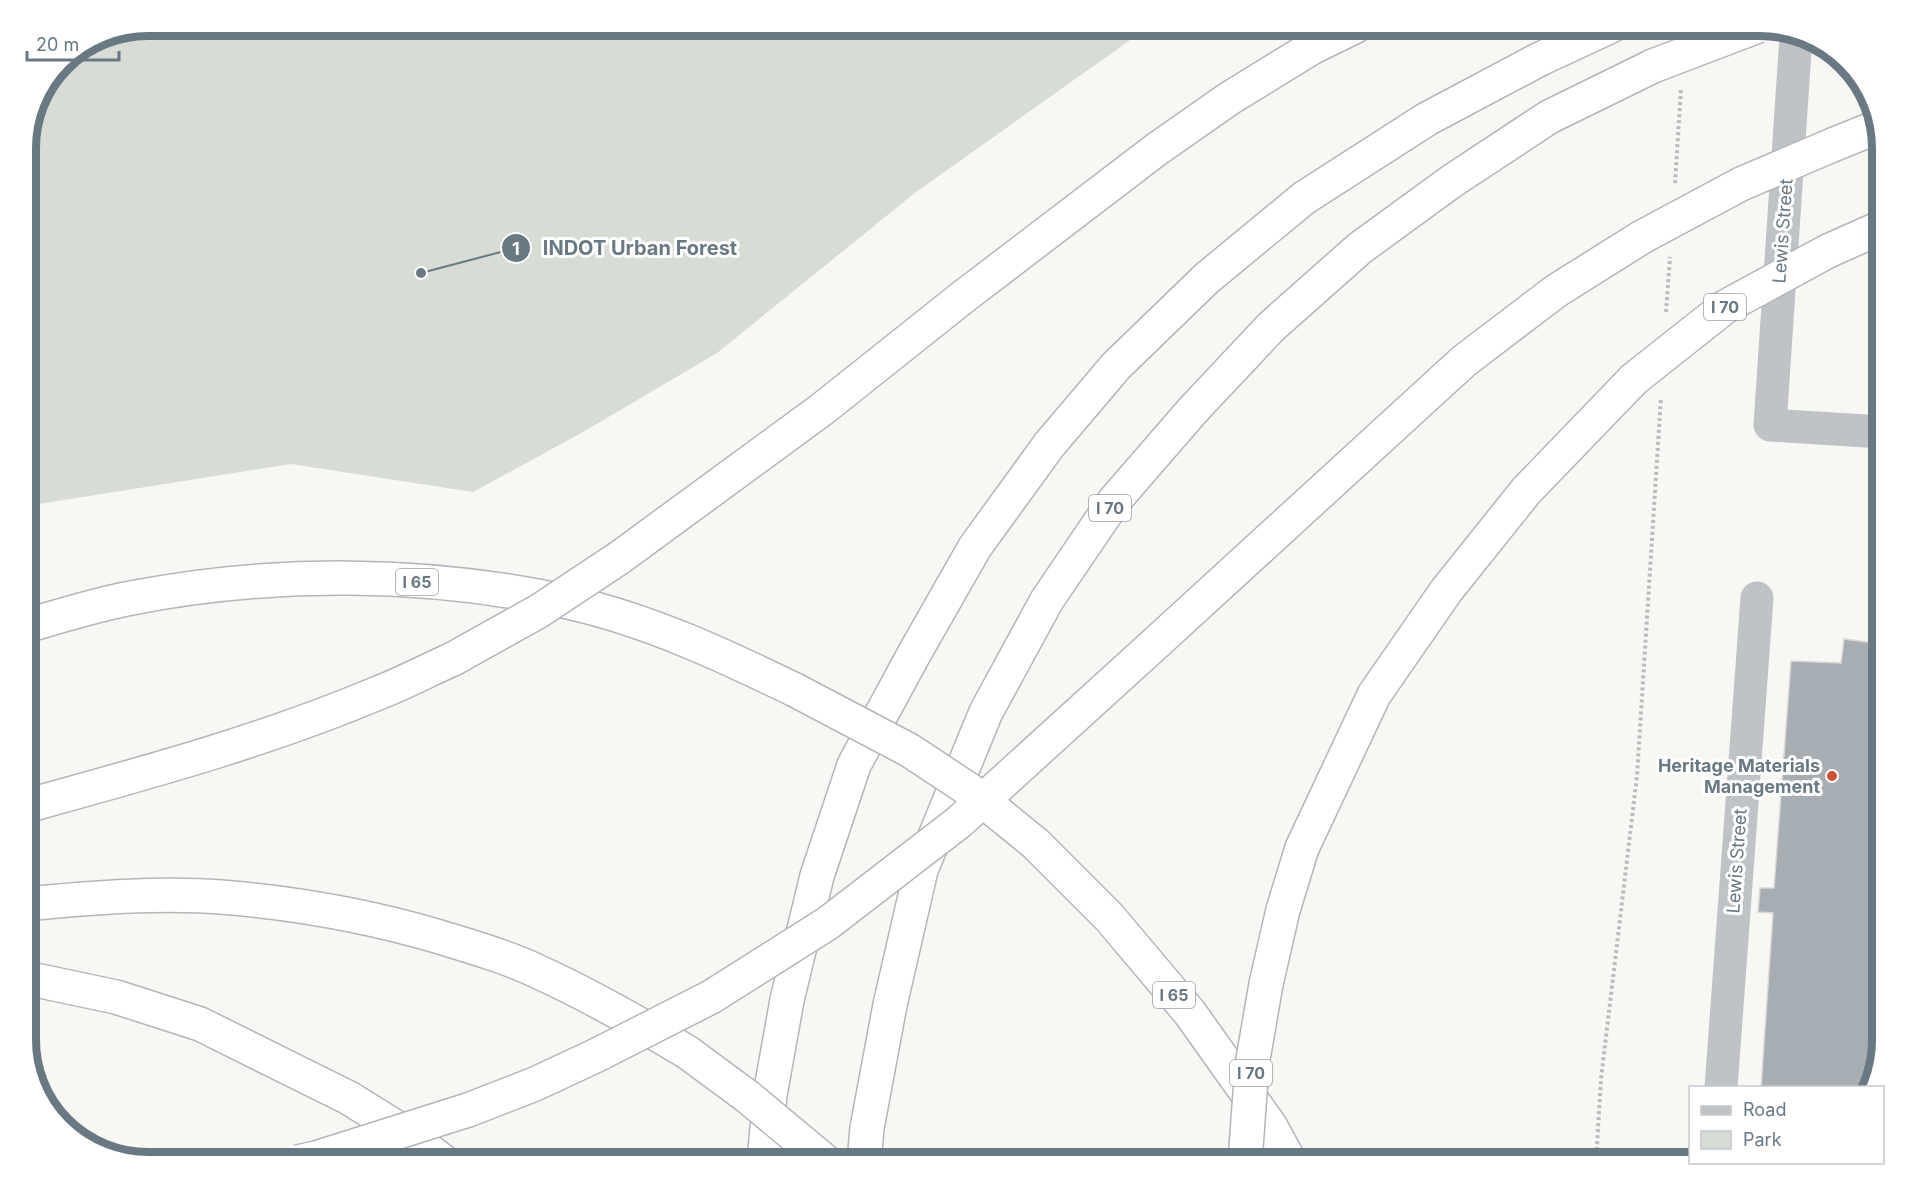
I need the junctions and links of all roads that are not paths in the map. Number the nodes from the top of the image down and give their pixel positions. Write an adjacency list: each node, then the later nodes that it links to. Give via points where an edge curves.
1 (1336, 36): 10 (highway, bridge, via 1230,98 1175,136 821,410 619,558 539,611 453,659 293,726)
2 (1589, 36): 16 (highway, via 1427,119 1304,198 1207,278 1124,358 1049,444 975,547 854,765 818,876 787,1000 770,1095)
3 (1732, 36): 18 (highway, I 70, bridge, via 1653,66 1549,117 1360,248 1271,327 1115,500 1047,600 986,712 921,870 890,1005)
4 (1796, 42): 7 (street, Lewis Street, via 1770,425)
5 (1870, 130): 14 (highway, bridge, via 1741,183 1656,245 1556,291 1464,361 959,822 828,923 711,997 535,1084 468,1110)
6 (1872, 231): 19 (highway, I 70, bridge, via 1725,307 1647,386 1526,491 1446,591 1374,695 1302,848 1283,910 1252,1065)
7 (1872, 431)
8 (1757, 598): 13 (street, Lewis Street)
9 (36, 623): 20 (highway, I 65, bridge, via 126,600 223,585 335,579 486,588 572,603 708,648 909,750 971,791 1036,844 1109,917 1190,1013)
10 (36, 803)
11 (36, 903): 17 (highway, bridge, via 219,897 304,906 387,922 466,945 541,973 687,1052)
12 (36, 980): 15 (highway, via 116,997 200,1024 349,1098)
13 (1720, 1086)
14 (330, 1152)
15 (431, 1152)
16 (765, 1152)
17 (814, 1152)
18 (865, 1152)
19 (1246, 1152)
20 (1285, 1152)

